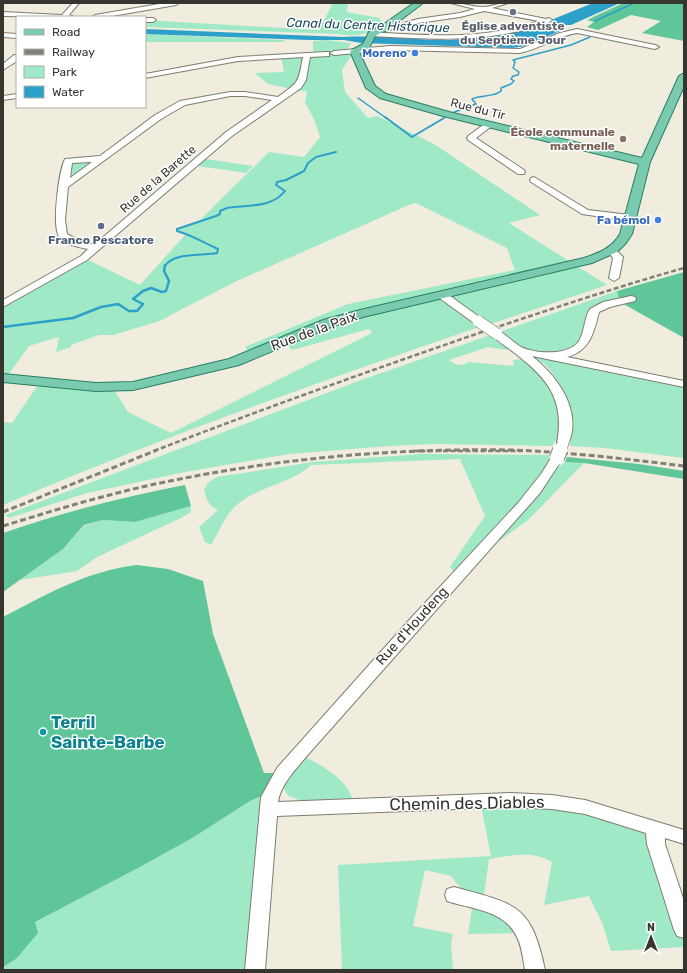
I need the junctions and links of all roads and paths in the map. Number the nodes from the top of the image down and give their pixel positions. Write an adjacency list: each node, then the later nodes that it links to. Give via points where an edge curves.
1 (76, 3): 9 (street)
2 (176, 3): 10 (street)
3 (419, 3): 13 (main road)
4 (454, 3): 6 (street)
5 (505, 3): 6 (street)
6 (483, 9): 13 (street, via 418,21); 13 (street, via 487,12 546,22 523,30 454,39)
7 (3, 14): 8 (street)
8 (44, 16)
9 (65, 16)
10 (101, 16)
11 (146, 20): 12 (street)
12 (153, 20)
13 (375, 33): 17 (main road, via 367,44)
14 (3, 35): 15 (street)
15 (16, 36)
16 (657, 45): 17 (street, via 572,29 535,48 514,52 390,48)
17 (354, 51): 18 (street); 28 (main road, Rue du Tir, via 371,88 378,94)
18 (334, 53)
19 (326, 54): 20 (street)
20 (307, 56): 23 (street, via 238,59); 27 (street, Rue de la Barette, via 302,80 298,86)
21 (16, 58): 22 (street)
22 (3, 68)
23 (146, 76)
24 (684, 76): 30 (main road)
25 (16, 96): 26 (street)
26 (3, 98)
27 (278, 99): 29 (street, via 230,94 184,102 170,108); 36 (street, Rue de la Barette, via 229,134)
28 (490, 125): 30 (main road, Rue du Tir); 31 (street, via 471,138)
29 (104, 158): 33 (street); 33 (street, via 68,161)
30 (645, 162): 34 (main road)
31 (521, 172)
32 (534, 180): 34 (street, via 585,212)
33 (64, 186): 36 (street, via 61,233 69,239)
34 (630, 218): 35 (main road, via 626,234)
35 (616, 247): 37 (street, via 618,257); 38 (main road, Rue de la Paix, via 600,257)
36 (96, 248): 40 (street, Rue de la Barette, via 75,264)
37 (614, 278)
38 (442, 294): 41 (street, Rue d'Houdeng, bridge); 43 (main road, Rue de la Paix, via 346,318 234,362 146,384 107,387)
39 (631, 299): 42 (street, via 606,304 596,309 585,341 576,351)
40 (3, 304)
41 (518, 350): 42 (street); 45 (street, Rue d'Houdeng, bridge, via 545,374 560,399 566,423 558,458 546,479 456,576 283,773)
42 (546, 356): 44 (street)
43 (3, 378)
44 (684, 384)
45 (270, 803): 46 (street, Chemin des Diables, via 511,800 552,802 585,807); 50 (street, Rue d'Houdeng)
46 (655, 827): 47 (street, Chemin des Diables); 49 (street, via 656,844)
47 (684, 837)
48 (454, 895): 51 (street, via 502,909 514,916 523,928)
49 (684, 930)
50 (255, 970)
51 (535, 970)

